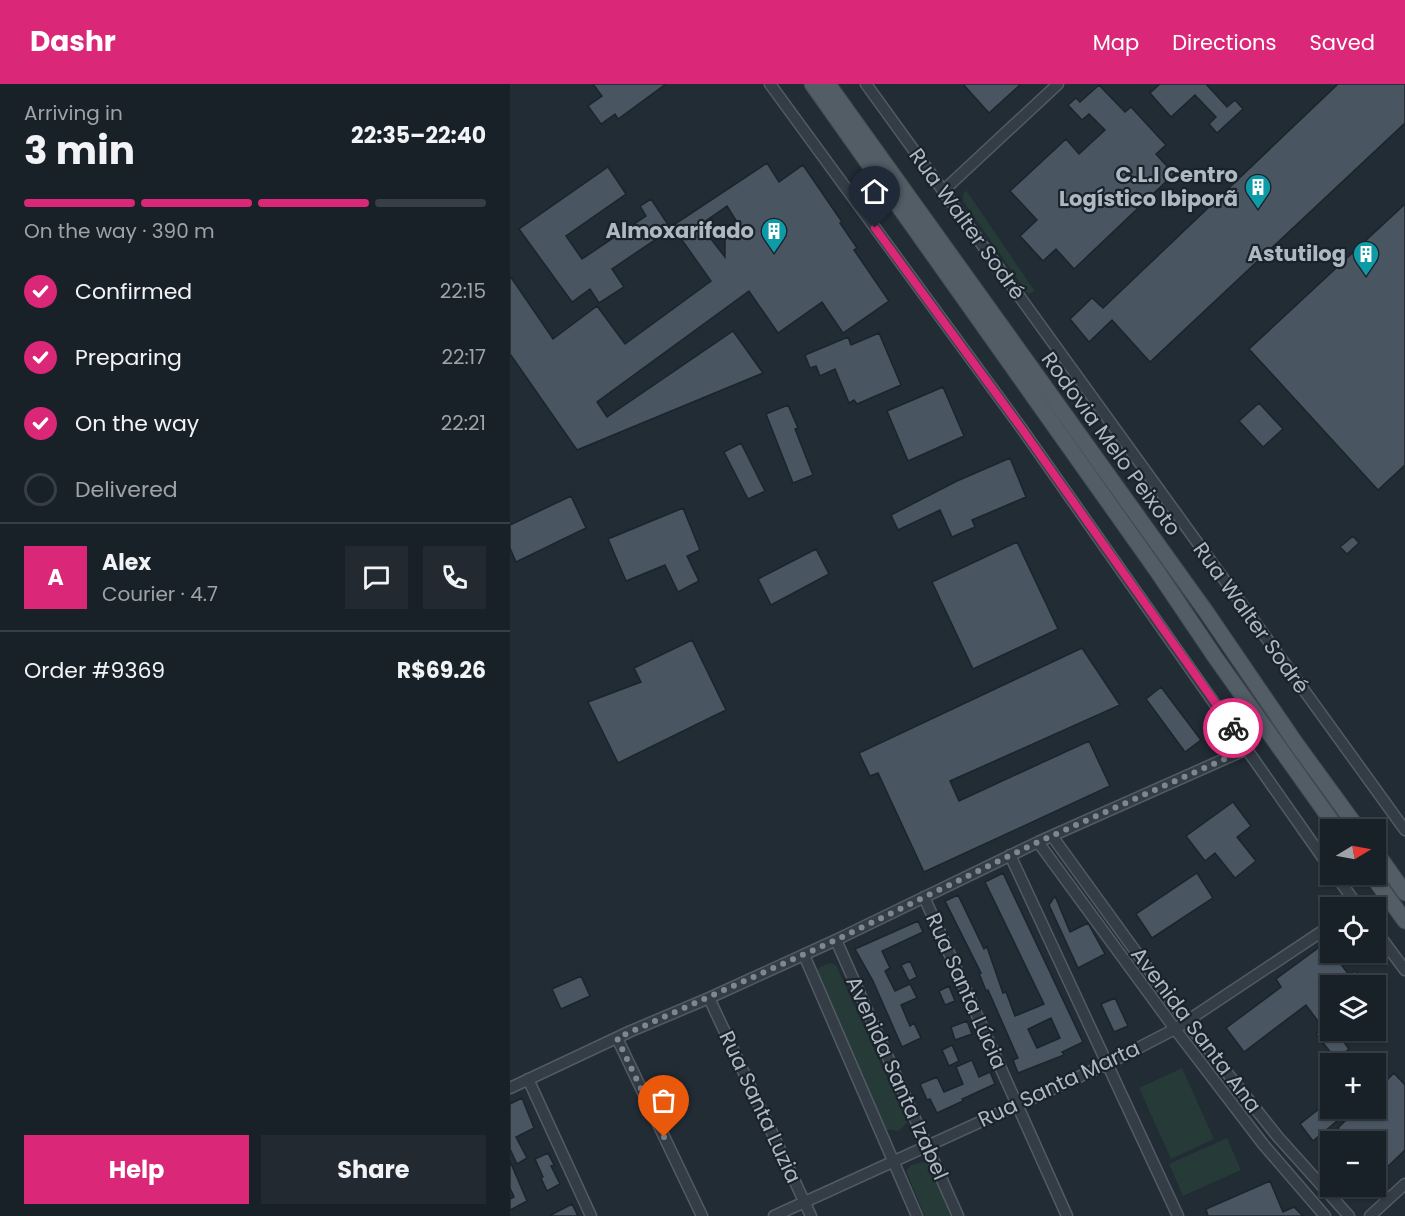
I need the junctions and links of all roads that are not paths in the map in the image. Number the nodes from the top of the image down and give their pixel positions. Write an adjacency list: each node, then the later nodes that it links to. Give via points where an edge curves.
1 (770, 84): 7 (street, via 1022,429)
2 (812, 84): 8 (main road, Rodovia Melo Peixoto)
3 (828, 84): 9 (main road, Rodovia Melo Peixoto)
4 (866, 84): 6 (street, Rua Walter Sodré)
5 (1058, 84): 6 (street)
6 (944, 190): 10 (street, Rua Walter Sodré)
7 (1247, 749): 11 (street); 13 (street)
8 (1330, 819)
9 (1351, 819)
10 (1405, 830)
11 (1052, 836): 12 (street); 26 (street, Avenida Santa Ana)
12 (1038, 842): 14 (street); 27 (street, Avenida Santa Ana)
13 (1320, 854)
14 (1010, 855): 18 (street); 29 (street)
15 (1386, 866): 17 (main road)
16 (1379, 885): 19 (main road)
17 (1405, 893)
18 (924, 897): 21 (street); 32 (street, Rua Santa Lúcia)
19 (1405, 921)
20 (1320, 933): 26 (street, Rua Santa Marta)
21 (836, 940): 23 (street); 33 (street, Avenida Santa Izabel)
22 (1386, 944): 24 (street)
23 (804, 955): 25 (street); 34 (street, Avenida Santa Izabel)
24 (1405, 970)
25 (709, 998): 28 (street); 36 (street, Rua Santa Luzia)
26 (1186, 1021): 27 (street, Rua Santa Marta); 46 (street, Avenida Santa Ana, via 1278,1137)
27 (1175, 1029): 29 (street, Rua Santa Marta); 45 (street, Avenida Santa Ana, via 1263,1144)
28 (617, 1038): 30 (street); 38 (street)
29 (1107, 1064): 32 (street, Rua Santa Marta); 44 (street)
30 (528, 1079): 31 (street); 37 (street)
31 (510, 1088)
32 (1016, 1105): 33 (street, Rua Santa Marta); 43 (street, Rua Santa Lúcia)
33 (926, 1146): 34 (street, Rua Santa Marta); 42 (street, Avenida Santa Izabel)
34 (893, 1161): 36 (street, Rua Santa Marta); 41 (street, Avenida Santa Izabel)
35 (1405, 1184): 47 (street)
36 (805, 1202): 39 (street, Rua Santa Marta); 40 (street, Rua Santa Luzia)
37 (591, 1216)
38 (702, 1216)
39 (774, 1216)
40 (811, 1216)
41 (917, 1216)
42 (958, 1216)
43 (1067, 1216)
44 (1178, 1216)
45 (1325, 1216)
46 (1349, 1216)
47 (1371, 1216)

